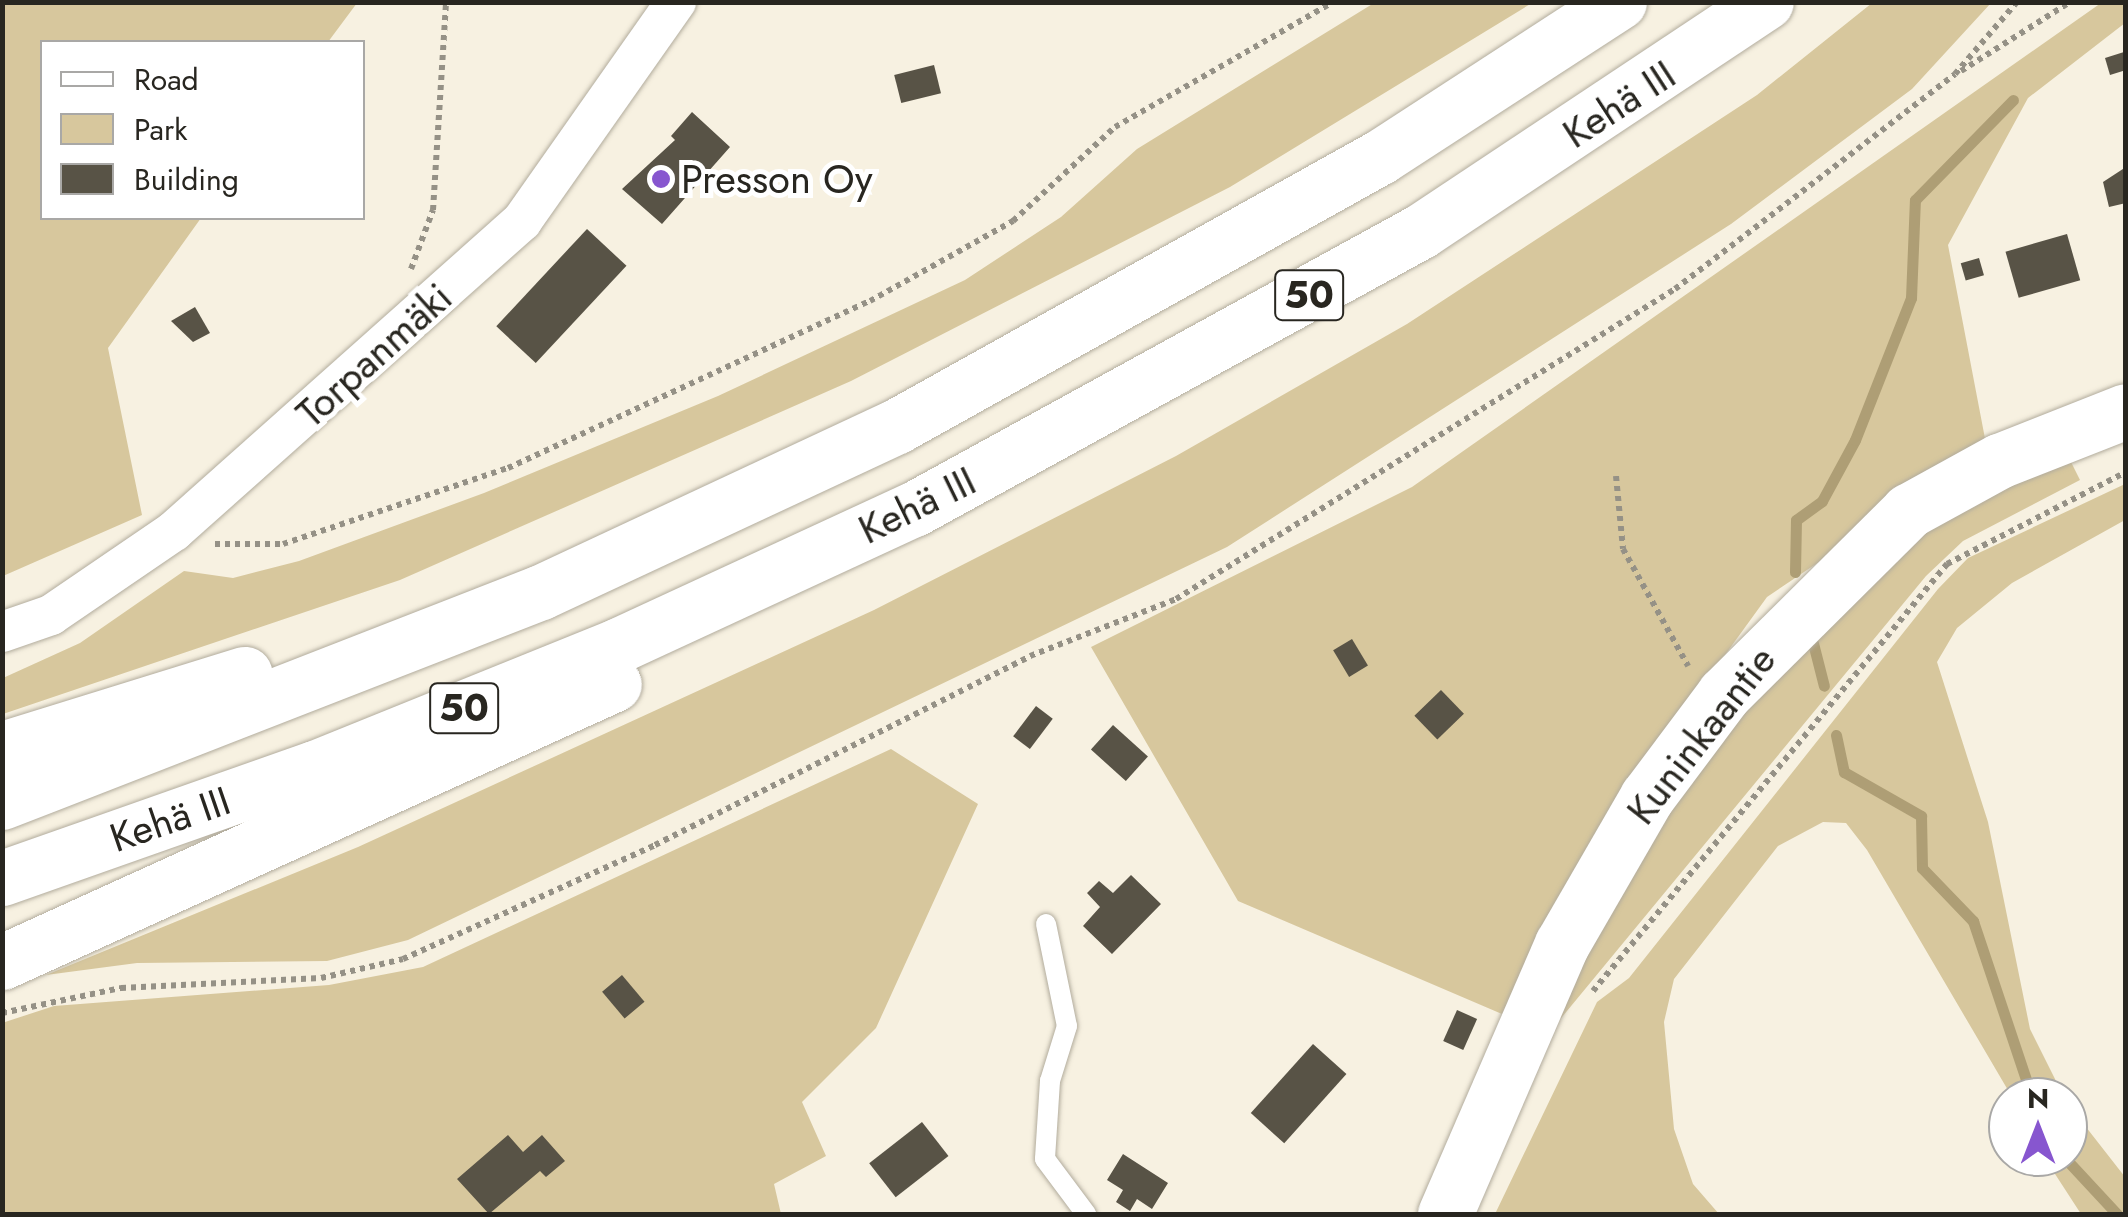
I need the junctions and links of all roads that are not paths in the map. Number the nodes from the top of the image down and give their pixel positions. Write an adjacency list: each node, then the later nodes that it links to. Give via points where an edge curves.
1 (676, 2): 7 (street, Torpanmäki, via 522,221 174,531 51,615)
2 (1619, 2): 6 (main road, Kehä III / 50, via 1380,158 1104,317 796,475)
3 (1766, 2): 5 (main road, Kehä III / 50, via 1421,230)
4 (2126, 411): 14 (main road, Kuninkaantie, via 1999,461 1908,511 1724,694 1647,797 1570,928)
5 (914, 509): 10 (main road, Kehä III / 50, via 601,652 315,768); 12 (main road, via 740,625)
6 (541, 592): 8 (main road, via 369,632); 9 (main road, Kehä III / 50)
7 (2, 632)
8 (2, 749)
9 (2, 802)
10 (2, 878)
11 (1046, 924): 13 (lane, via 1067,1026 1050,1081 1045,1159)
12 (2, 962)
13 (1086, 1214)
14 (1445, 1214)

